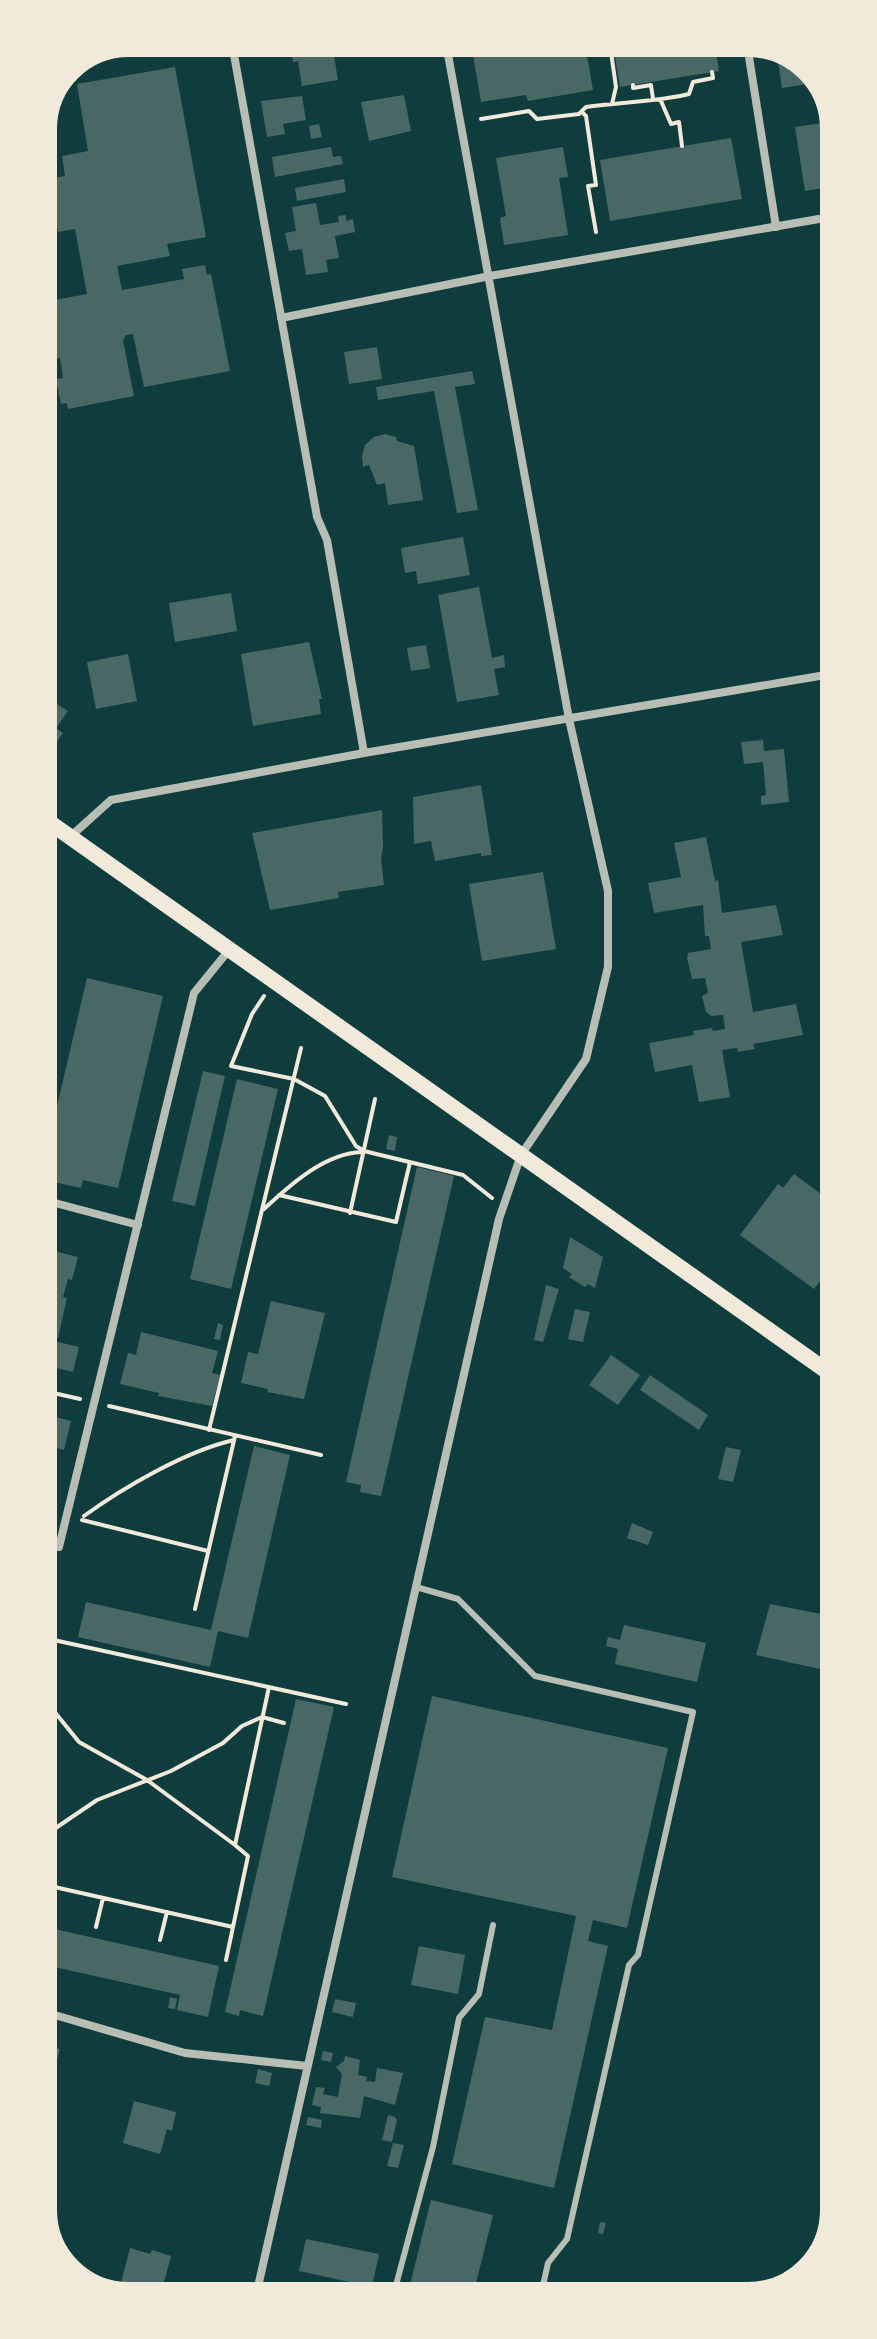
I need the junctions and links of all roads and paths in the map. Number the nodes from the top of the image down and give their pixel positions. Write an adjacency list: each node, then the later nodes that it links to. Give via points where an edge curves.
1 (234, 52): 17 (street)
2 (448, 52): 16 (street)
3 (611, 52): 9 (path, via 616,87)
4 (748, 52): 14 (street)
5 (712, 72): 8 (path, via 713,78 693,82 689,94)
6 (633, 85): 7 (path, via 651,85)
7 (653, 99): 8 (path); 9 (path)
8 (661, 101): 12 (path, via 671,124 679,122)
9 (612, 104): 10 (path)
10 (582, 112): 11 (path, via 537,119 529,111); 15 (path, via 596,185 588,186)
11 (481, 119)
12 (682, 146)
13 (825, 218): 14 (street)
14 (776, 227): 16 (street)
15 (596, 232)
16 (490, 276): 17 (street); 19 (street)
17 (281, 318): 20 (street)
18 (825, 675): 19 (street)
19 (569, 719): 20 (street); 29 (street, via 608,891 608,967 586,1059)
20 (364, 753): 22 (street, via 111,800)
21 (52, 824): 22 (main road)
22 (71, 836): 23 (main road)
23 (229, 950): 24 (main road); 36 (street, via 194,993)
24 (274, 981): 26 (path, via 252,1014 231,1066); 29 (main road)
25 (301, 1048): 26 (path)
26 (294, 1079): 28 (path, via 325,1096); 34 (path)
27 (375, 1099): 28 (path)
28 (364, 1151): 30 (path); 31 (path, via 336,1158); 35 (path)
29 (521, 1155): 33 (street); 37 (main road)
30 (410, 1162): 33 (path, via 463,1175); 35 (path, via 396,1222)
31 (279, 1195): 34 (path); 35 (path)
32 (52, 1202): 36 (street)
33 (504, 1206): 47 (street)
34 (262, 1211): 40 (path)
35 (350, 1213)
36 (138, 1225): 39 (street)
37 (825, 1370)
38 (52, 1393): 39 (path)
39 (94, 1403): 40 (path); 44 (street)
40 (209, 1430): 41 (path)
41 (235, 1438): 42 (path); 46 (path); 46 (path, via 157,1471 79,1520)
42 (321, 1455)
43 (52, 1514): 44 (path)
44 (66, 1517): 45 (street, via 59,1547)
45 (52, 1546)
46 (208, 1551): 48 (path)
47 (416, 1587): 67 (street); 70 (lane, via 458,1599 535,1676 693,1712 567,2239 548,2263)
48 (195, 1609)
49 (52, 1640): 50 (path)
50 (269, 1687): 51 (path); 53 (path)
51 (346, 1704)
52 (52, 1709): 55 (path, via 79,1742)
53 (262, 1717): 54 (path); 55 (path, via 223,1743); 57 (path)
54 (284, 1723)
55 (147, 1780): 56 (path, via 97,1800); 57 (path)
56 (52, 1831)
57 (235, 1845): 63 (path, via 248,1856)
58 (52, 1887): 59 (path)
59 (103, 1898): 60 (path); 62 (path)
60 (167, 1912): 63 (path); 64 (path)
61 (493, 1925): 69 (lane, via 479,1994 459,2018 433,2147)
62 (96, 1927)
63 (233, 1927): 65 (path)
64 (160, 1940)
65 (226, 1960)
66 (52, 2014): 67 (street, via 185,2053)
67 (307, 2066): 68 (street)
68 (258, 2287)
69 (395, 2287)
70 (543, 2287)

